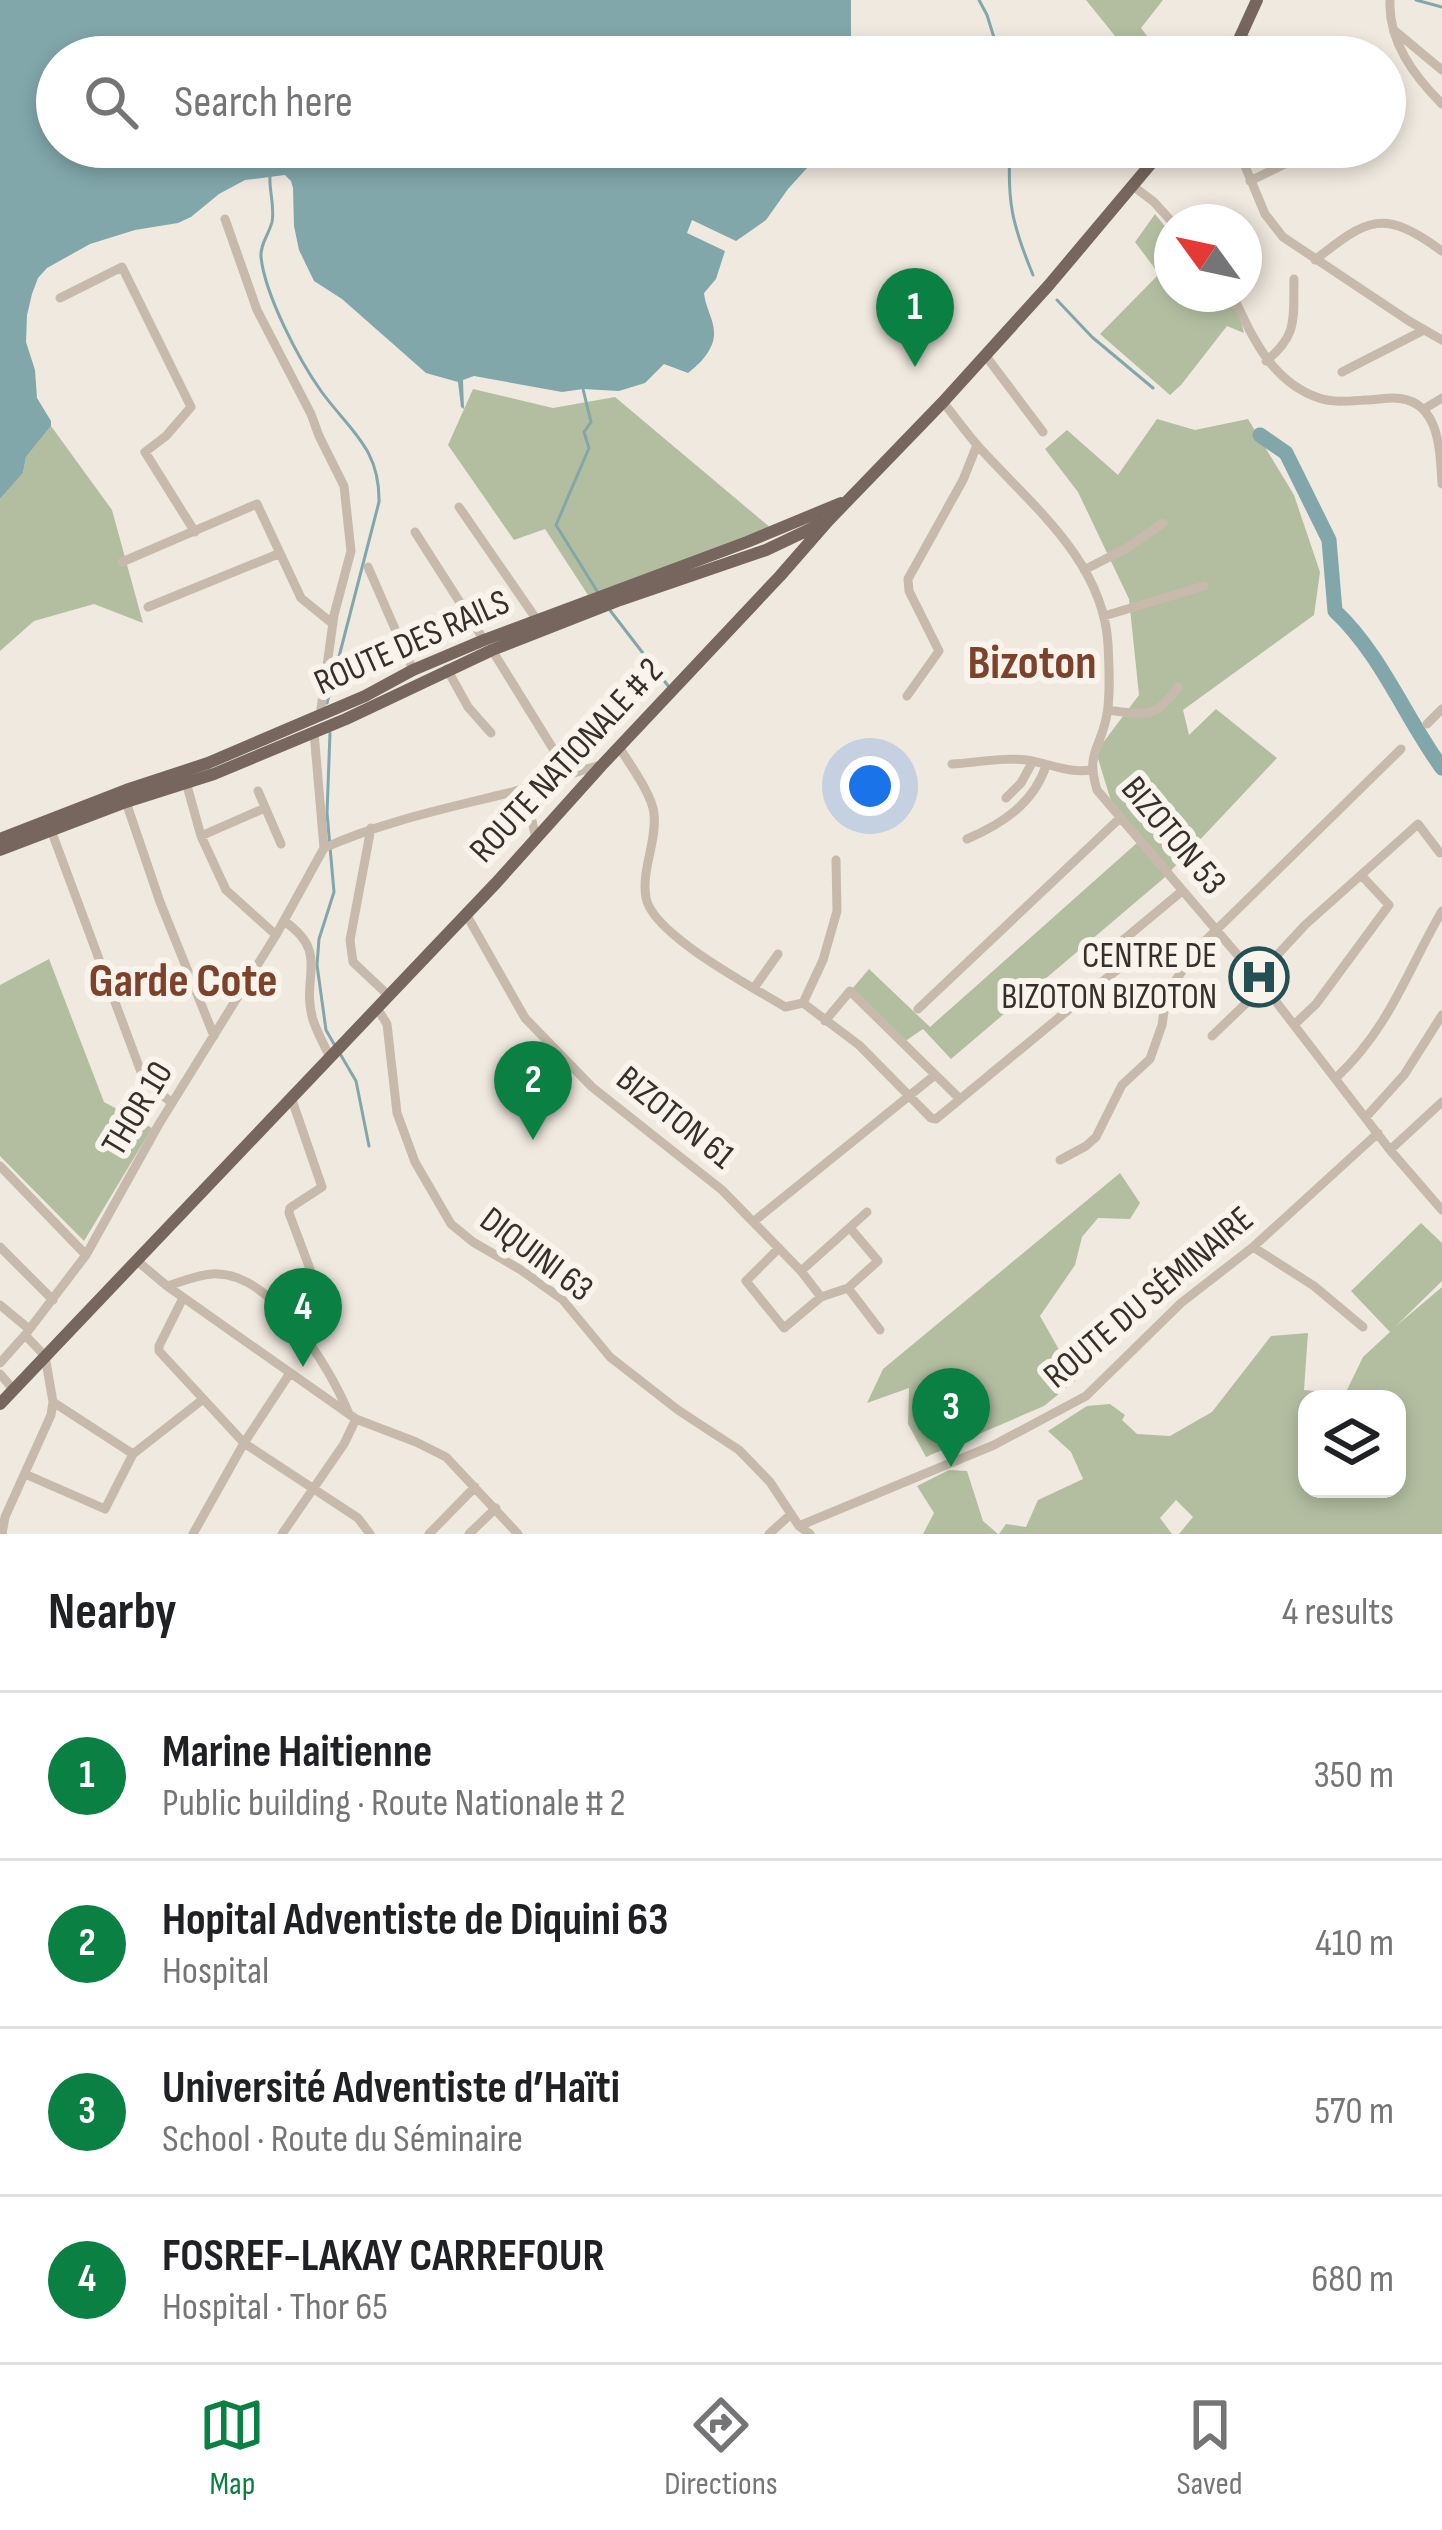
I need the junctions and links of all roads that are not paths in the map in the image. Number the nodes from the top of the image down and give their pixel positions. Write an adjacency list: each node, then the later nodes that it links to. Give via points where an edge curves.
1 (1258, 0): 4 (main road)
2 (1390, 0): 3 (street)
3 (1391, 28): 5 (street); 6 (street)
4 (1241, 36)
5 (1395, 36)
6 (1401, 36)
7 (1406, 40): 9 (street)
8 (1406, 55): 10 (street)
9 (1442, 70)
10 (1442, 104)
11 (1148, 168): 15 (main road, ROUTE NATIONALE # 2)
12 (1245, 168): 14 (street)
13 (1277, 168): 14 (street)
14 (1250, 182): 19 (street, via 1282,237)
15 (1133, 186): 16 (street); 25 (main road, ROUTE NATIONALE # 2)
16 (1156, 204)
17 (225, 219): 52 (street, via 256,310 344,486 351,550)
18 (1442, 251): 19 (street, via 1377,222 1352,230)
19 (1315, 260): 23 (street)
20 (1294, 278): 26 (street, via 1292,327)
21 (60, 298): 38 (street, via 122,267 191,407 145,452)
22 (1241, 312): 26 (street)
23 (1424, 330): 24 (street); 27 (street)
24 (1442, 340)
25 (985, 355): 29 (main road, ROUTE NATIONALE # 2); 31 (street)
26 (1266, 361): 30 (street, via 1321,399 1397,397)
27 (1342, 372)
28 (1442, 398): 30 (street)
29 (943, 402): 32 (street, BIZOTON 53); 34 (main road, ROUTE NATIONALE # 2)
30 (1424, 409): 33 (street, via 1438,430)
31 (1043, 433)
32 (977, 445): 44 (street, BIZOTON 53); 57 (street, via 908,579 939,651)
33 (1442, 484)
34 (848, 500): 36 (main road, ROUTE NATIONALE # 2); 47 (main road, ROUTE DES RAILS)
35 (459, 507): 51 (street)
36 (828, 521): 40 (main road, ROUTE DES RAILS); 45 (main road, ROUTE NATIONALE # 2)
37 (1163, 524): 44 (street)
38 (195, 532): 41 (street, via 256,504); 42 (street)
39 (415, 532): 53 (street)
40 (766, 550): 45 (main road, via 782,565); 47 (main road, ROUTE DES RAILS)
41 (278, 554): 49 (street); 52 (street, via 301,598)
42 (122, 562)
43 (368, 567): 55 (street)
44 (1084, 570): 50 (street, BIZOTON 53)
45 (781, 576): 64 (main road, ROUTE NATIONALE # 2)
46 (1204, 586): 50 (street)
47 (617, 596): 48 (main road, ROUTE DES RAILS)
48 (594, 605): 51 (main road, ROUTE DES RAILS); 53 (main road, ROUTE DES RAILS)
49 (148, 607)
50 (1104, 616): 59 (street, BIZOTON 53)
51 (537, 620): 53 (main road, ROUTE DES RAILS)
52 (333, 624): 62 (street)
53 (488, 645): 54 (main road, ROUTE DES RAILS); 55 (main road, ROUTE DES RAILS); 71 (street)
54 (447, 669): 60 (main road, ROUTE DES RAILS); 63 (street)
55 (413, 670): 60 (main road, ROUTE DES RAILS)
56 (1178, 687): 59 (street, via 1156,712)
57 (908, 696)
58 (1442, 709): 61 (street)
59 (1108, 710): 70 (street, BIZOTON 53)
60 (343, 713): 62 (main road, ROUTE DES RAILS)
61 (1427, 724)
62 (318, 726): 72 (main road, ROUTE DES RAILS); 83 (main road, ROUTE DES RAILS); 86 (street)
63 (491, 733)
64 (619, 747): 68 (main road, ROUTE NATIONALE # 2); 99 (street, via 655,811 651,910 685,944)
65 (1400, 748): 95 (street)
66 (1033, 761): 67 (street); 69 (street); 75 (street)
67 (952, 764)
68 (602, 765): 71 (street); 82 (main road, ROUTE NATIONALE # 2)
69 (1046, 766): 70 (street); 84 (street, via 1025,803)
70 (1091, 770): 78 (street, BIZOTON 53)
71 (568, 773): 73 (street)
72 (186, 782): 76 (main road, ROUTE DES RAILS); 81 (street)
73 (525, 789): 79 (street); 82 (street)
74 (258, 791): 77 (street)
75 (1006, 798)
76 (126, 802): 80 (main road, ROUTE DES RAILS); 107 (street)
77 (266, 808): 81 (street); 85 (street)
78 (1120, 818): 91 (street, BIZOTON 53); 103 (street)
79 (371, 828): 86 (street); 100 (street, via 350,940 353,962)
80 (51, 830): 87 (main road, ROUTE DES RAILS); 116 (street, via 144,1080)
81 (200, 836): 96 (street, via 228,893)
82 (536, 838): 93 (main road, ROUTE NATIONALE # 2)
83 (0, 839)
84 (967, 839)
85 (281, 844)
86 (324, 848): 94 (street, THOR 10)
87 (0, 850)
88 (1440, 853): 90 (street, via 1418,824)
89 (836, 860): 101 (street, via 837,911)
90 (1362, 876): 98 (street, via 1305,925); 106 (street, via 1389,905)
91 (1182, 890): 95 (street, BIZOTON 53); 114 (street, via 1122,941 1118,969)
92 (1442, 911): 111 (street, via 1390,1014)
93 (466, 914): 100 (main road, ROUTE NATIONALE # 2); 124 (street, BIZOTON 61, via 525,1018 592,1087)
94 (284, 921): 96 (street, THOR 10); 109 (street, via 310,947 312,1018)
95 (1217, 930): 98 (street, BIZOTON 53); 120 (street, via 1167,992 1150,1059 1122,1085 1096,1137)
96 (276, 935): 107 (street, THOR 10)
97 (778, 954): 99 (street)
98 (1260, 982): 106 (street, BIZOTON 53); 108 (street)
99 (754, 988): 101 (street, via 788,1009)
100 (388, 995): 102 (main road, ROUTE NATIONALE # 2)
101 (803, 1003): 105 (street)
102 (377, 1008): 109 (main road, ROUTE NATIONALE # 2); 157 (street, DIQUINI 63, via 387,1024 397,1113 451,1224 562,1299 610,1358 739,1450)
103 (919, 1009)
104 (1442, 1015): 117 (street)
105 (826, 1021): 110 (street, via 850,991); 113 (street)
106 (1295, 1024): 111 (street, BIZOTON 53)
107 (214, 1036): 116 (street, THOR 10)
108 (1212, 1036)
109 (330, 1057): 112 (main road, ROUTE NATIONALE # 2)
110 (935, 1075): 113 (street); 114 (street)
111 (1336, 1078): 117 (street, BIZOTON 53)
112 (291, 1097): 130 (main road, ROUTE NATIONALE # 2); 138 (street, via 322,1187 289,1214)
113 (910, 1097): 114 (street, via 933,1119); 124 (street)
114 (960, 1099)
115 (1442, 1102): 119 (street)
116 (172, 1103): 129 (street, THOR 10)
117 (1366, 1117): 118 (street, BIZOTON 53)
118 (1378, 1133): 119 (street, BIZOTON 53); 127 (street, ROUTE DU SÉMINAIRE)
119 (1390, 1150): 122 (street, BIZOTON 53)
120 (1060, 1160)
121 (0, 1166): 129 (street)
122 (1442, 1210)
123 (867, 1212): 125 (street)
124 (753, 1222): 128 (street, BIZOTON 61)
125 (850, 1228): 131 (street); 133 (street, via 878,1261)
126 (0, 1247): 136 (street)
127 (1252, 1247): 139 (street); 158 (street, ROUTE DU SÉMINAIRE, via 1086,1396 994,1445)
128 (779, 1248): 131 (street, BIZOTON 61); 134 (street, via 746,1280 782,1327)
129 (86, 1255): 136 (street, THOR 10)
130 (136, 1260): 132 (street); 142 (main road, ROUTE NATIONALE # 2)
131 (801, 1271): 134 (street, BIZOTON 61)
132 (167, 1286): 135 (street); 150 (street, via 215,1274 263,1291 311,1347)
133 (848, 1288): 134 (street); 140 (street)
134 (821, 1297)
135 (183, 1298): 144 (street); 147 (street, via 159,1351)
136 (52, 1300): 141 (street, THOR 10)
137 (0, 1306): 141 (street)
138 (331, 1325)
139 (1363, 1327)
140 (880, 1330)
141 (27, 1332): 142 (street); 143 (street, THOR 10)
142 (45, 1355): 146 (main road, ROUTE NATIONALE # 2); 148 (street)
143 (0, 1363)
144 (290, 1373): 150 (street); 151 (street)
145 (0, 1374): 146 (street)
146 (14, 1389): 149 (main road, ROUTE NATIONALE # 2)
147 (202, 1400): 151 (street); 152 (street)
148 (53, 1402): 152 (street); 153 (street)
149 (0, 1404)
150 (352, 1417): 154 (street, via 446,1456); 155 (street)
151 (244, 1443): 155 (street); 160 (street)
152 (133, 1454): 153 (street, via 105,1509)
153 (25, 1474): 159 (street)
154 (475, 1487): 156 (street); 163 (street)
155 (313, 1488): 161 (street); 162 (street)
156 (496, 1508): 164 (street); 165 (street)
157 (791, 1514): 158 (street, DIQUINI 63); 166 (street)
158 (799, 1526): 167 (street, DIQUINI 63)
159 (2, 1534)
160 (193, 1534)
161 (282, 1534)
162 (370, 1534)
163 (429, 1534)
164 (469, 1534)
165 (518, 1534)
166 (769, 1534)
167 (810, 1534)

